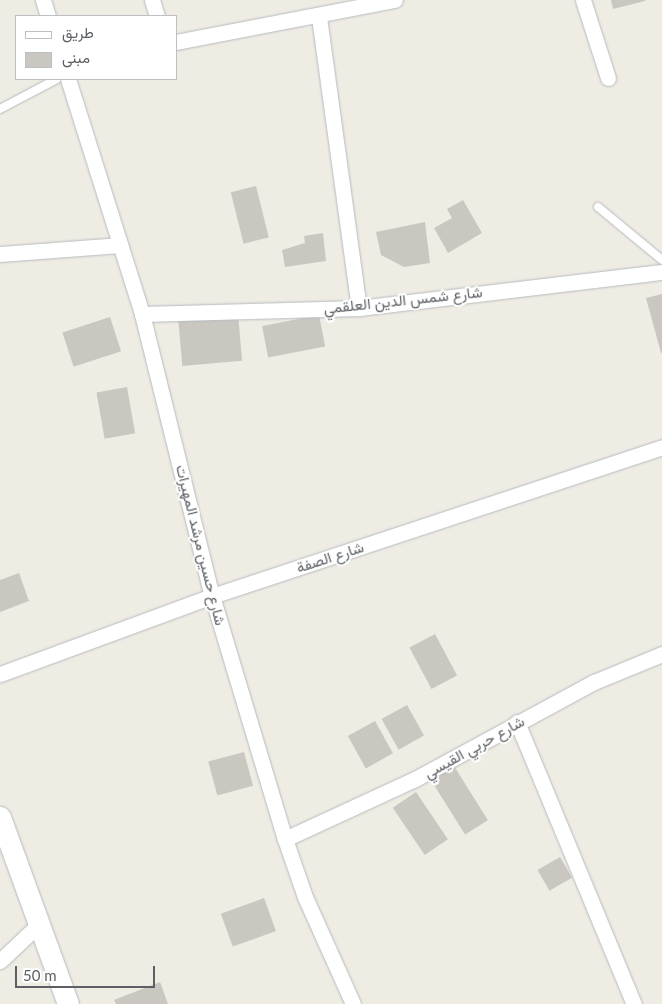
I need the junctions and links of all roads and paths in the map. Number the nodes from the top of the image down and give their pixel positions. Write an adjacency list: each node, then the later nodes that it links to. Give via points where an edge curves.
1 (42, 0): 5 (street)
2 (152, 0): 6 (street)
3 (395, 0): 7 (street)
4 (583, 0): 9 (street)
5 (48, 15)
6 (158, 15)
7 (319, 17): 8 (street); 18 (street)
8 (178, 42)
9 (608, 78)
10 (55, 80): 12 (lane)
11 (68, 80): 14 (street, شارع حسين مرشد المهيرات)
12 (0, 109)
13 (598, 207): 16 (lane)
14 (120, 245): 15 (street); 19 (street, شارع حسين مرشد المهيرات)
15 (0, 254)
16 (662, 260)
17 (662, 272): 18 (street, شارع شمس الدين العلقمي)
18 (359, 308): 19 (street, شارع شمس الدين العلقمي)
19 (142, 314): 21 (street, شارع حسين مرشد المهيرات)
20 (662, 447): 21 (street, شارع الصفة)
21 (212, 596): 23 (street, شارع الصفة); 26 (street, شارع حسين مرشد المهيرات)
22 (662, 654): 24 (street, شارع حربي القيسي, via 594,682)
23 (0, 674)
24 (517, 722): 26 (street, شارع حربي القيسي, via 415,779); 31 (street)
25 (0, 817): 27 (street)
26 (286, 840): 30 (street, شارع حسين مرشد المهيرات, via 305,897)
27 (37, 926): 28 (street); 29 (street)
28 (0, 961)
29 (68, 1004)
30 (353, 1004)
31 (634, 1004)

